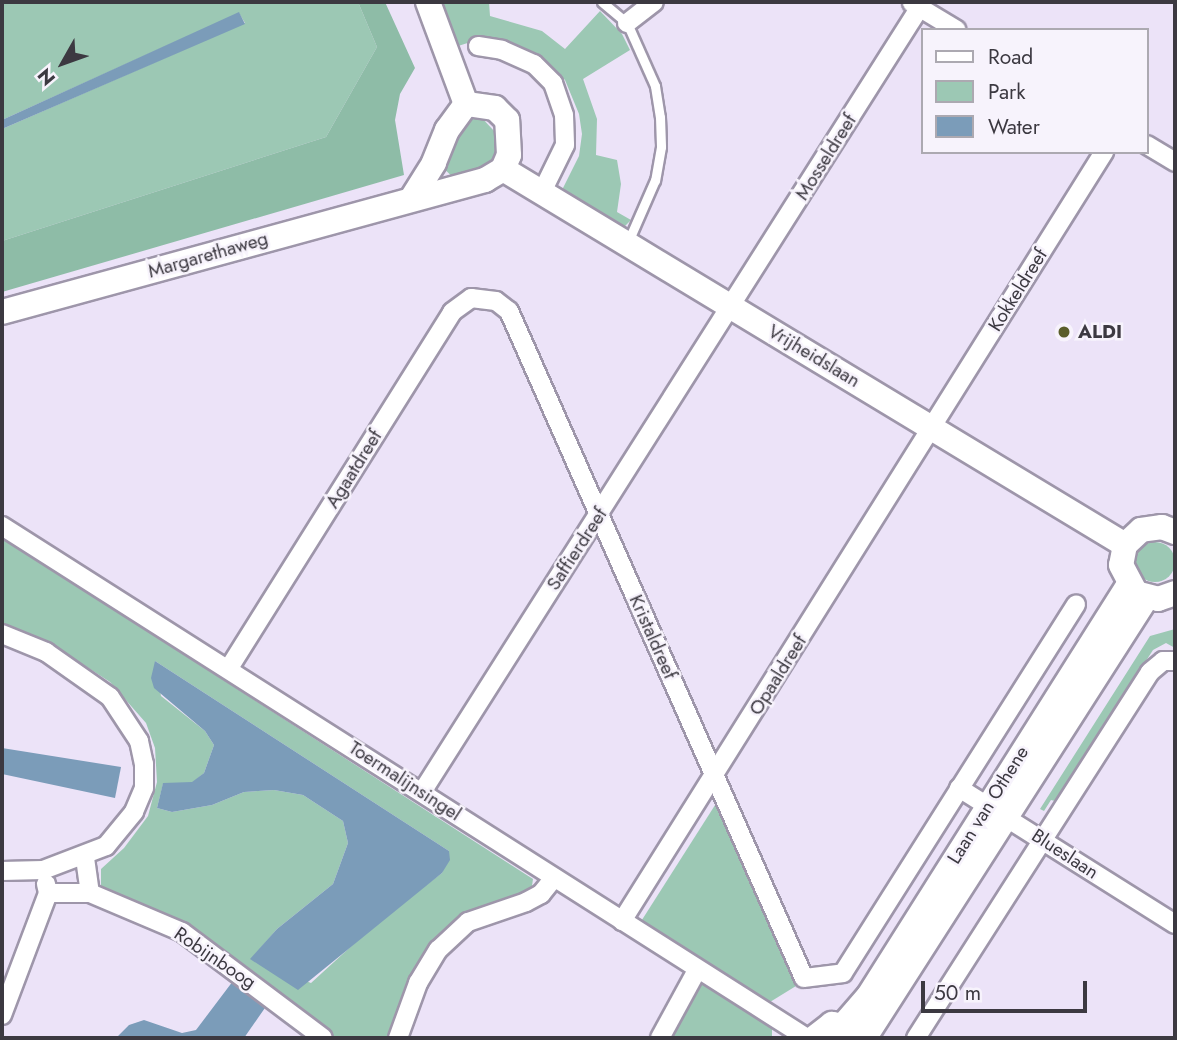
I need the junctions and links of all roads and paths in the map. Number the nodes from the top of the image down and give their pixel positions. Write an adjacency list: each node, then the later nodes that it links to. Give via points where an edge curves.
1 (428, 2): 8 (street)
2 (602, 2): 5 (lane)
3 (654, 2): 5 (street)
4 (915, 5): 6 (street); 17 (street, Mosseldreef)
5 (627, 23): 15 (lane, via 655,86 661,147 641,220)
6 (954, 28)
7 (478, 46): 13 (street, via 502,50 534,64 553,83 564,115 565,145)
8 (466, 104): 12 (street, via 495,108 507,120 511,139); 14 (street)
9 (1149, 146): 11 (street)
10 (1103, 154): 19 (street, Kokkeldreef)
11 (1175, 162)
12 (503, 169): 13 (street, Vrijheidslaan); 14 (street, Margarethaweg, via 458,188)
13 (541, 194): 15 (street, Vrijheidslaan)
14 (413, 196): 18 (street, Margarethaweg)
15 (626, 245): 17 (street, Vrijheidslaan)
16 (496, 301): 20 (street, Kristaldreef, via 509,311); 29 (street, Agaatdreef, via 471,298 452,312)
17 (732, 307): 19 (street, Vrijheidslaan); 20 (street, Saffierdreef)
18 (2, 312)
19 (932, 427): 23 (street, Vrijheidslaan); 30 (street, Opaaldreef)
20 (598, 516): 30 (street, Kristaldreef); 32 (street, Saffierdreef)
21 (1171, 523): 23 (street, via 1141,530)
22 (2, 526): 29 (street, Toermalijnsingel)
23 (1125, 545): 24 (street, via 1121,565)
24 (1138, 591): 25 (street); 33 (street, Laan van Othene)
25 (1175, 593)
26 (1076, 605): 31 (street, Laan van Othene)
27 (2, 634): 35 (street, via 46,652 110,697 139,741 144,788 134,812 106,846)
28 (1169, 661): 34 (street, via 1150,672)
29 (229, 668): 32 (street, Toermalijnsingel)
30 (715, 776): 41 (street, Opaaldreef); 44 (street, Kristaldreef)
31 (959, 788): 33 (street, Blueslaan); 44 (street, Laan van Othene, via 843,974)
32 (422, 792): 38 (street, Toermalijnsingel)
33 (996, 811): 34 (street, Blueslaan); 46 (street, Laan van Othene, via 868,997); 47 (street, Laan van Othene)
34 (1043, 839): 42 (street, Blueslaan); 53 (street)
35 (85, 858): 36 (street); 40 (street)
36 (43, 870): 37 (street); 39 (street)
37 (2, 871)
38 (554, 878): 41 (street, Toermalijnsingel); 48 (street, via 541,894 526,902 468,922 438,950 418,983)
39 (48, 892): 40 (street, Robijnboog); 45 (street)
40 (90, 894): 49 (street, Robijnboog, via 183,932)
41 (622, 920): 43 (street, Toermalijnsingel)
42 (1174, 926)
43 (696, 970): 50 (street); 51 (street, Toermalijnsingel)
44 (804, 978)
45 (2, 1015)
46 (845, 1023): 47 (street); 52 (street, via 832,1024)
47 (868, 1036)
48 (397, 1037)
49 (323, 1038)
50 (660, 1038)
51 (807, 1038)
52 (814, 1038)
53 (916, 1038)

